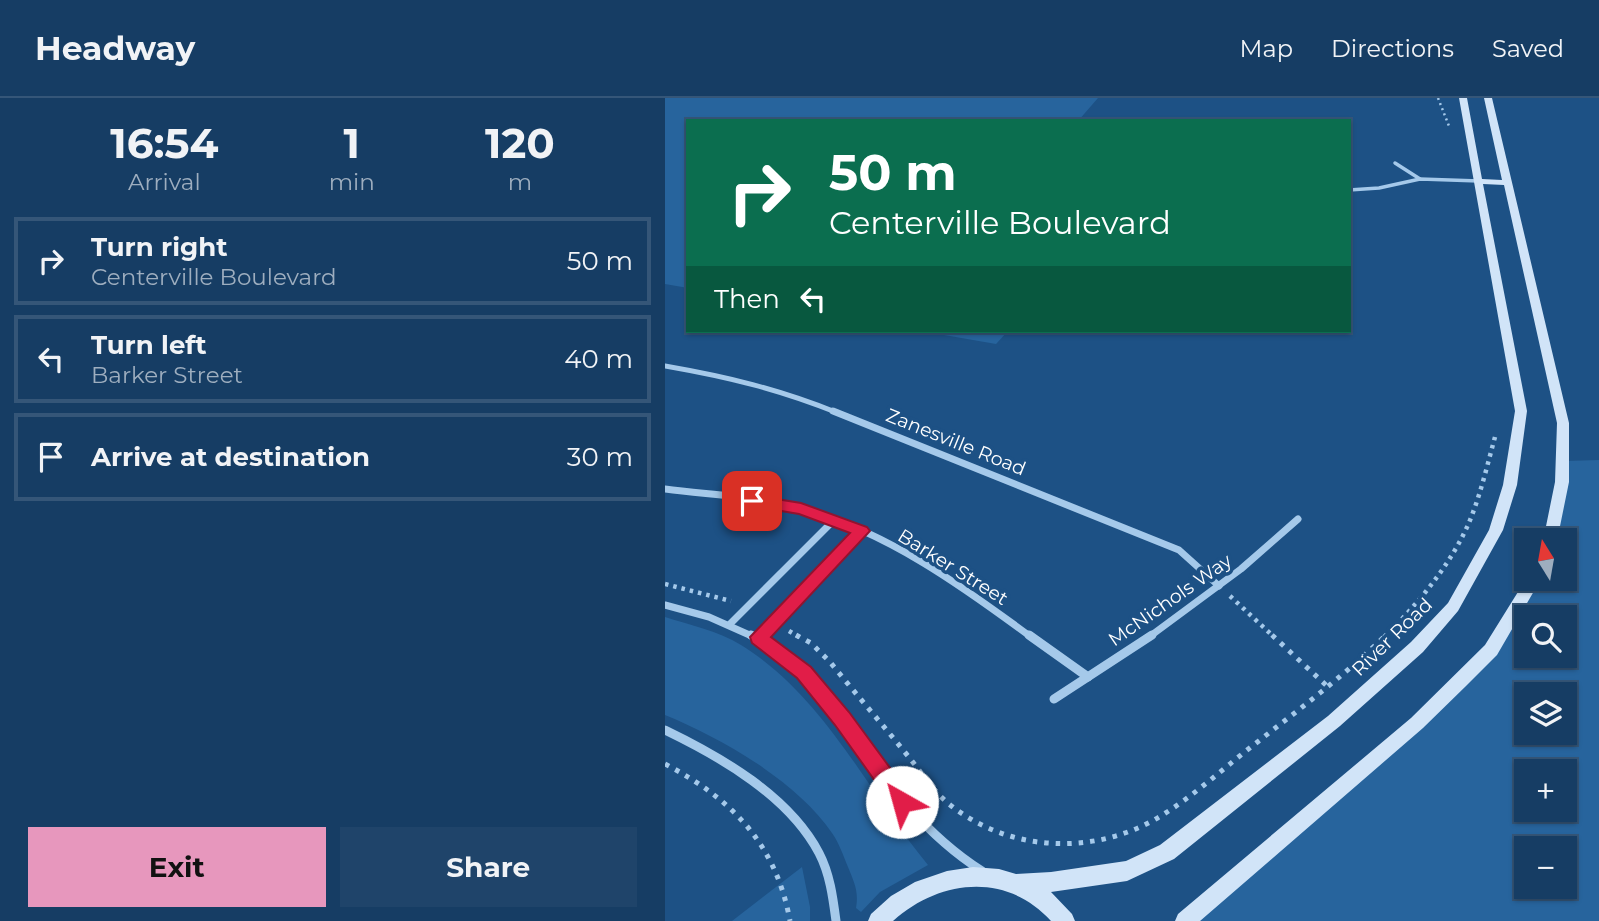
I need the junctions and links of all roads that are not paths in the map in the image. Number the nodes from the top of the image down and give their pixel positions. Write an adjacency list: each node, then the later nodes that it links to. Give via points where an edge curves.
1 (1463, 98): 5 (main road, River Road)
2 (1488, 98): 6 (main road)
3 (1395, 163): 4 (lane)
4 (1420, 179): 5 (lane); 7 (lane)
5 (1479, 181): 6 (main road); 23 (main road, River Road, via 1521,411 1510,485 1496,530 1453,607 1417,647 1333,721 1167,852 1127,871)
6 (1508, 183): 12 (main road, via 1563,423 1565,461)
7 (1351, 190)
8 (665, 366): 14 (street, Zanesville Road, via 739,379 836,410 1179,550)
9 (665, 489): 11 (street, Barker Street, via 801,508)
10 (1299, 519): 14 (street, McNichols Way)
11 (834, 520): 13 (street, Barker Street); 17 (street)
12 (1553, 528)
13 (862, 531): 18 (street); 19 (street, Barker Street, via 973,597)
14 (1219, 586): 19 (street, McNichols Way)
15 (1526, 592): 27 (main road, via 1491,650 1417,723)
16 (665, 605): 17 (street)
17 (730, 624): 18 (street)
18 (759, 637): 22 (street, via 804,673 919,822 945,848)
19 (1088, 677): 20 (street, McNichols Way)
20 (1054, 699)
21 (665, 730): 24 (street, via 738,771 792,818 818,852 831,885)
22 (992, 877): 23 (main road); 25 (main road, via 947,879 924,887)
23 (1017, 883): 26 (main road, via 1048,902)
24 (836, 921)
25 (878, 921)
26 (1065, 921)
27 (1185, 921)

